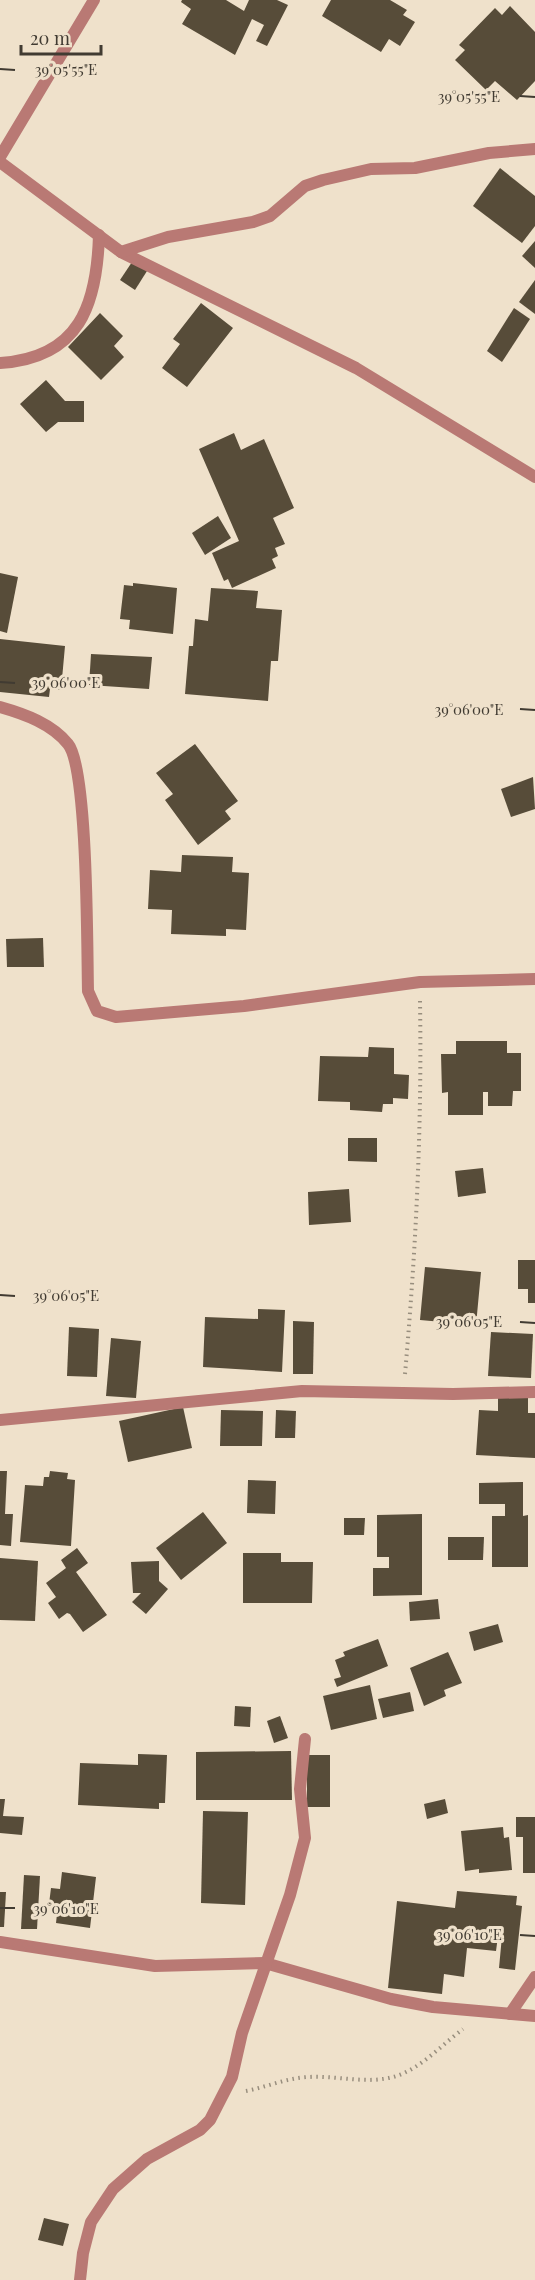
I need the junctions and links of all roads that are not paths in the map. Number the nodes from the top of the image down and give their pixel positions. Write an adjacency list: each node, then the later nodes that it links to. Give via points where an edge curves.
1 (93, 0): 3 (street)
2 (535, 149): 6 (street, via 489,153 415,168 371,169 323,180 306,186 270,216 168,237)
3 (0, 157)
4 (0, 162): 5 (street)
5 (99, 235): 6 (street); 7 (street, via 98,275 80,324 58,344 34,357)
6 (121, 252): 8 (street, via 356,368)
7 (0, 363)
8 (535, 477)
9 (0, 707): 10 (street, via 49,725 70,745 77,768 82,816 88,991 97,1011 116,1017 244,1006 420,982)
10 (535, 979)
11 (535, 1392): 12 (street, via 302,1391)
12 (0, 1420)
13 (305, 1739): 15 (street, via 300,1789 305,1838 290,1895)
14 (0, 1942): 15 (street, via 155,1966)
15 (265, 1963): 17 (street, via 391,1999); 19 (street, via 232,2077 210,2120 200,2130 147,2159 113,2189 91,2222)
16 (535, 1977): 17 (street)
17 (510, 2014): 18 (street)
18 (535, 2016)
19 (80, 2280)

